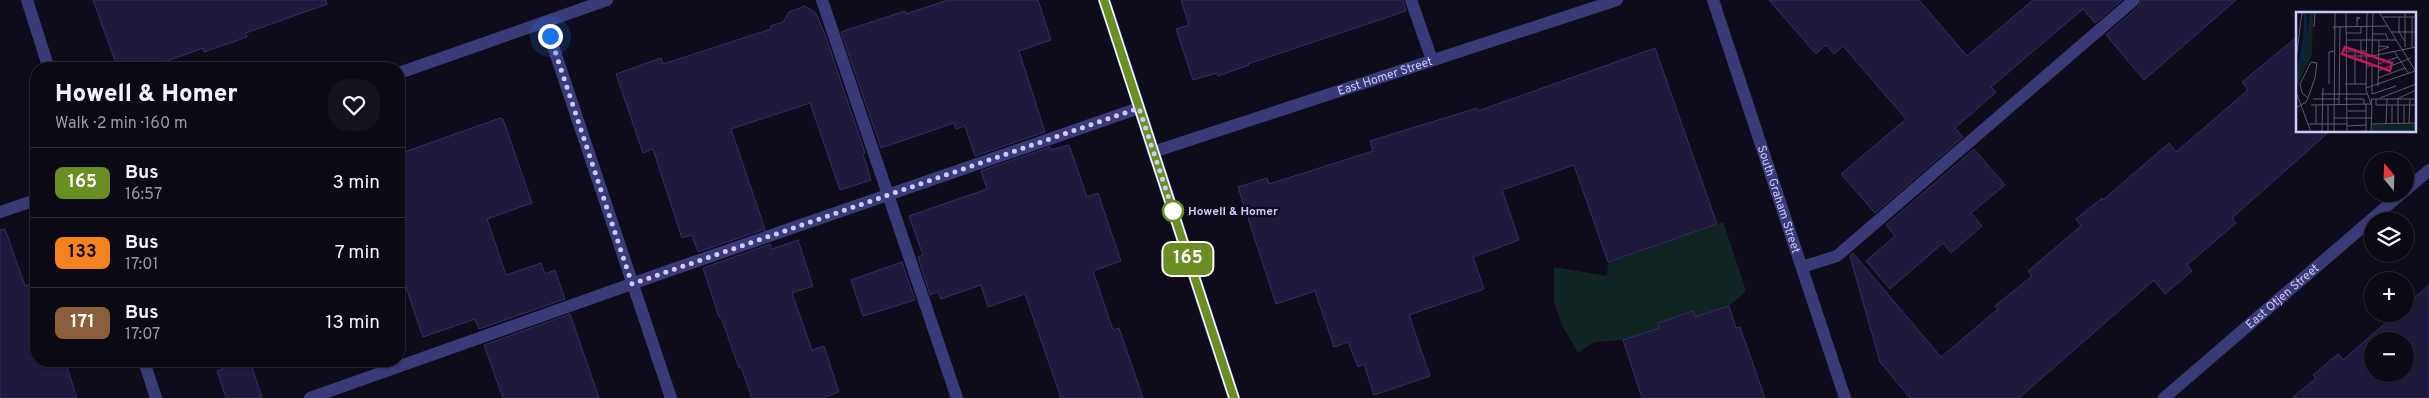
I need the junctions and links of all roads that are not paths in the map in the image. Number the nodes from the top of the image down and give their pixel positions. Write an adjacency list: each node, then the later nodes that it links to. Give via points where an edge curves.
1 (27, 0): 11 (street)
2 (607, 0): 9 (street)
3 (822, 0): 17 (street)
4 (1104, 0): 13 (street)
5 (1412, 0): 10 (street)
6 (1617, 0): 10 (street, East Homer Street)
7 (1713, 0): 21 (street, South Graham Street)
8 (2134, 0): 21 (street, via 1837,256)
9 (545, 22): 12 (street); 22 (street)
10 (1432, 60): 14 (street, East Homer Street)
11 (47, 62)
12 (405, 71)
13 (1139, 108): 14 (street); 17 (street)
14 (1153, 152): 30 (street)
15 (2429, 170): 16 (street)
16 (2414, 183)
17 (888, 194): 22 (street); 29 (street)
18 (30, 202): 20 (street)
19 (2392, 202): 32 (street, East Otjen Street)
20 (0, 212)
21 (1802, 267): 31 (street, South Graham Street)
22 (632, 284): 23 (street); 28 (street)
23 (405, 364)
24 (146, 367): 26 (street)
25 (398, 367): 27 (street)
26 (156, 398)
27 (310, 398)
28 (671, 398)
29 (957, 398)
30 (1234, 398)
31 (1845, 398)
32 (2164, 398)

